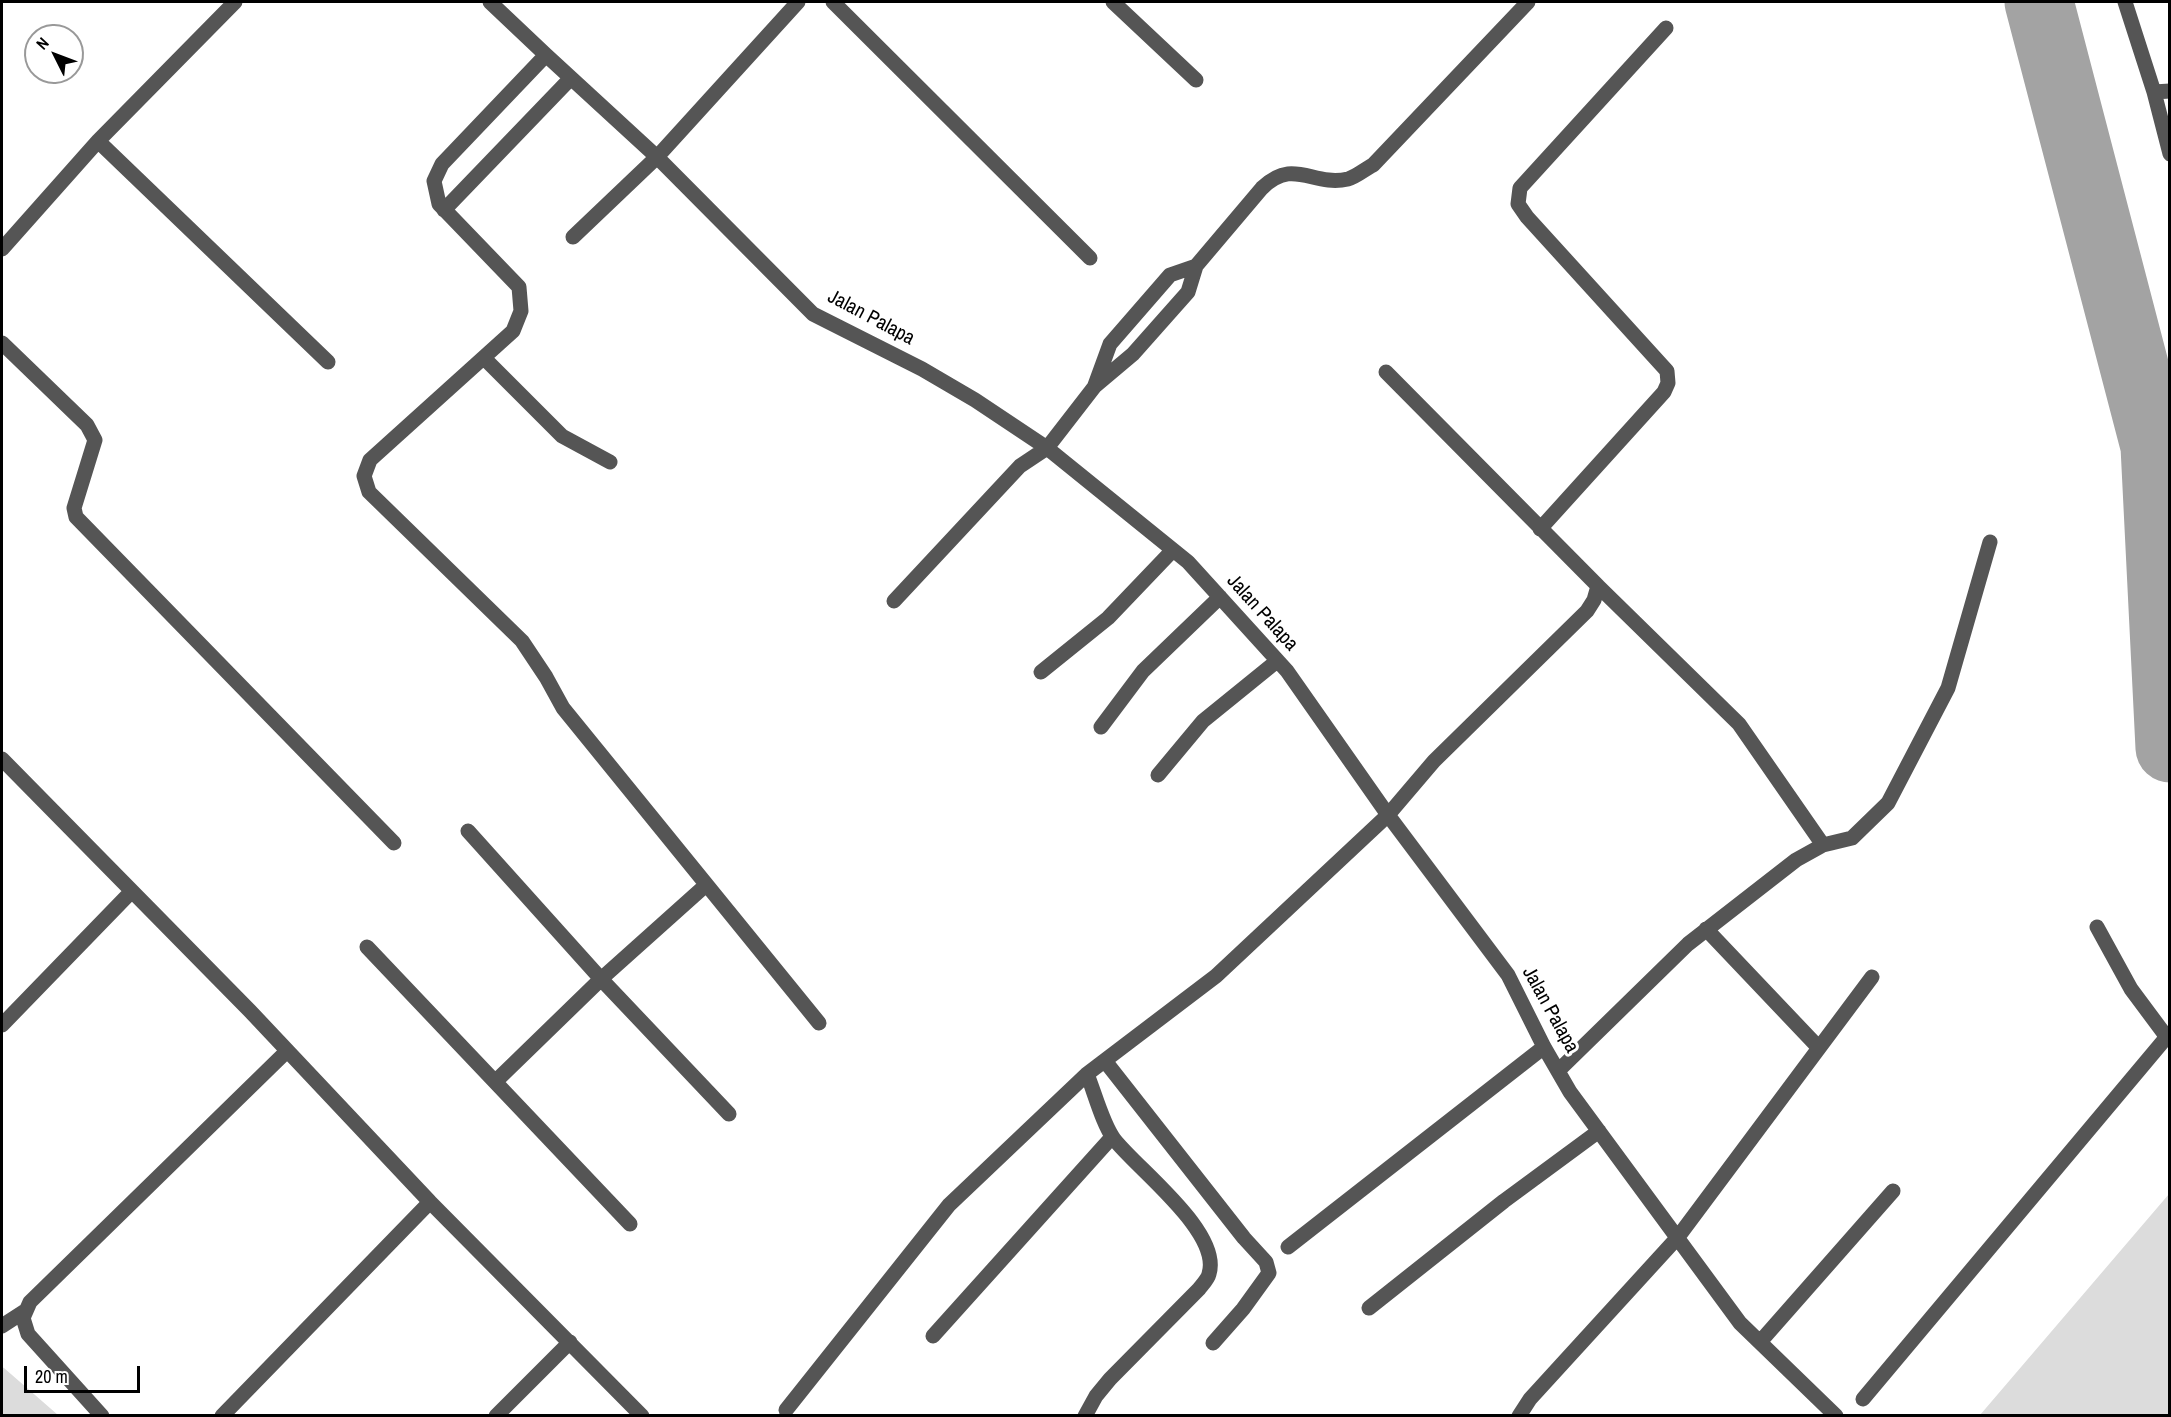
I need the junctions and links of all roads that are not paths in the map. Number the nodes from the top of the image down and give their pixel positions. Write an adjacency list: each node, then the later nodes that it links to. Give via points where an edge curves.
1 (235, 2): 13 (street)
2 (490, 2): 9 (street, Jalan Palapa)
3 (798, 2): 15 (street)
4 (833, 2): 19 (street)
5 (1113, 2): 11 (street)
6 (1528, 2): 20 (street, via 1373,165 1349,179 1328,180 1290,173 1274,177)
7 (2125, 2): 12 (street)
8 (1666, 28): 28 (street, via 1520,188 1518,204 1527,217 1667,371 1668,383)
9 (546, 55): 10 (street, Jalan Palapa); 16 (street, via 442,164 434,181)
10 (571, 78): 15 (street, Jalan Palapa); 16 (street)
11 (1196, 80)
12 (2162, 92): 14 (street)
13 (98, 141): 18 (street); 23 (street)
14 (2169, 154)
15 (657, 157): 17 (street); 26 (street, Jalan Palapa, via 813,314 922,369)
16 (444, 210): 22 (street, via 519,287 521,311 513,331)
17 (573, 237)
18 (2, 249)
19 (1090, 258)
20 (1196, 266): 25 (street, via 1188,292 1134,354); 25 (street, via 1170,275 1110,344)
21 (2, 343): 41 (street, via 87,425 95,441 74,508 76,517)
22 (484, 358): 27 (street, via 562,436); 43 (street, via 369,460 364,476 369,492 522,641 563,708)
23 (328, 362)
24 (1386, 372): 28 (street)
25 (1095, 386): 26 (street)
26 (1047, 448): 30 (street, Jalan Palapa); 33 (street, via 1020,466)
27 (610, 462)
28 (1540, 529): 31 (street)
29 (1990, 542): 42 (street, via 1948,688 1888,804 1852,838)
30 (1173, 550): 32 (street, Jalan Palapa); 35 (street, via 1108,618)
31 (1598, 586): 39 (street, via 1587,611 1434,761); 42 (street, via 1738,724)
32 (1220, 597): 34 (street, Jalan Palapa); 36 (street, via 1143,671)
33 (894, 601)
34 (1277, 661): 38 (street, via 1203,721); 39 (street, Jalan Palapa)
35 (1041, 672)
36 (1101, 727)
37 (2, 759): 44 (street)
38 (1158, 775)
39 (1388, 815): 53 (street, Jalan Palapa, via 1509,975); 56 (street, via 1216,976)
40 (468, 831): 49 (street)
41 (394, 843)
42 (1823, 845): 46 (street, via 1796,860)
43 (706, 885): 49 (street); 50 (street)
44 (131, 892): 51 (street); 55 (street)
45 (2097, 927): 52 (street, via 2131,989)
46 (1706, 929): 54 (street); 57 (street)
47 (367, 947): 59 (street)
48 (1872, 977): 54 (street)
49 (602, 979): 59 (street); 60 (street)
50 (819, 1023)
51 (2, 1025)
52 (2168, 1034): 75 (street)
53 (1544, 1047): 57 (street, Jalan Palapa); 67 (street)
54 (1819, 1048): 66 (street)
55 (286, 1052): 64 (street); 69 (street)
56 (1105, 1061): 58 (street); 74 (street, via 1266,1262 1269,1273)
57 (1559, 1070): 61 (street, Jalan Palapa)
58 (1087, 1074): 62 (street); 76 (street, via 949,1205)
59 (496, 1081): 65 (street)
60 (729, 1114)
61 (1599, 1131): 66 (street, Jalan Palapa); 68 (street)
62 (1112, 1137): 71 (street); 81 (street, via 1193,1221 1208,1247 1209,1274 1178,1313 1110,1379)
63 (1893, 1191): 73 (street)
64 (430, 1202): 72 (street); 78 (street)
65 (630, 1224)
66 (1678, 1237): 73 (street, Jalan Palapa, via 1740,1323); 82 (street, via 1530,1399)
67 (1288, 1247)
68 (1369, 1308)
69 (25, 1311): 70 (street); 77 (street, via 22,1318 28,1334)
70 (2, 1326)
71 (933, 1336)
72 (570, 1342): 79 (street); 80 (street)
73 (1760, 1342): 83 (street, Jalan Palapa)
74 (1213, 1343)
75 (1863, 1399)
76 (786, 1410)
77 (102, 1416)
78 (222, 1416)
79 (496, 1416)
80 (642, 1416)
81 (1085, 1416)
82 (1519, 1416)
83 (1836, 1416)

